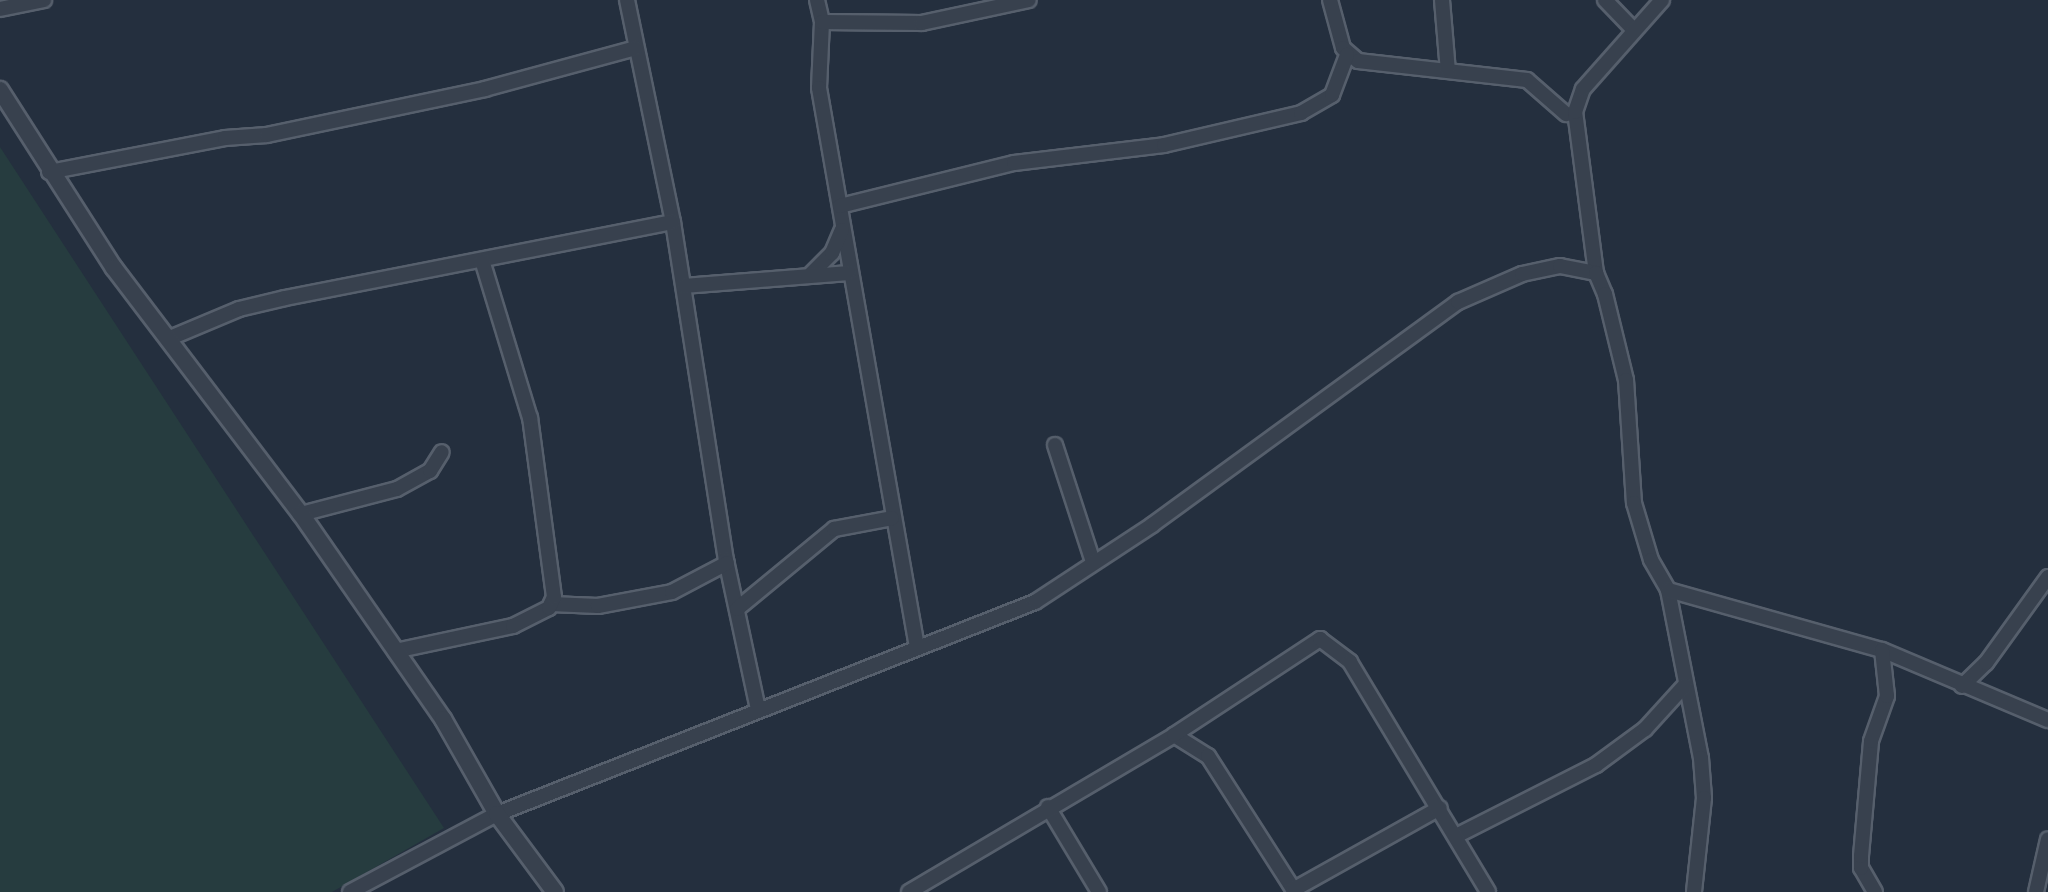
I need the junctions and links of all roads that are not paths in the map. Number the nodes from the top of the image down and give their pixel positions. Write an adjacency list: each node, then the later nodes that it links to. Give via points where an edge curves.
1 (44, 0): 9 (street)
2 (627, 0): 12 (street)
3 (817, 0): 10 (street)
4 (1029, 0): 10 (street, via 922,23)
5 (1330, 0): 13 (street)
6 (1442, 0): 14 (street)
7 (1605, 0): 11 (street)
8 (1662, 0): 11 (street)
9 (0, 9)
10 (822, 22): 18 (street, via 819,88)
11 (1633, 29): 23 (street, via 1612,61 1583,89 1575,112)
12 (636, 48): 17 (street, via 485,89 286,131); 19 (street)
13 (1347, 55): 14 (street, via 1363,63); 18 (street, via 1332,95 1301,113 1164,145 1014,163)
14 (1448, 71): 16 (street, via 1527,80)
15 (0, 90): 17 (street)
16 (1566, 114)
17 (49, 172): 26 (street, via 114,268)
18 (840, 206): 20 (street)
19 (673, 222): 21 (street); 25 (street)
20 (843, 229): 22 (street); 24 (street, via 832,253)
21 (483, 260): 26 (street, via 238,309); 35 (street, via 530,418)
22 (848, 273): 24 (street); 30 (street, via 873,385)
23 (1596, 273): 31 (street, via 1579,266 1541,270 1458,302); 34 (street, via 1626,380 1634,503 1651,560)
24 (812, 274): 25 (street)
25 (684, 286): 32 (street)
26 (170, 338): 29 (street)
27 (1055, 445): 31 (street)
28 (442, 452): 29 (street, via 430,471 397,489)
29 (301, 514): 39 (street)
30 (892, 518): 36 (street, via 834,529); 37 (street)
31 (1093, 562): 37 (street, via 1035,602)
32 (727, 563): 35 (street, via 672,592 598,606); 36 (street)
33 (2048, 577): 41 (street, via 2000,646)
34 (1668, 590): 38 (street); 40 (street)
35 (552, 604): 39 (street, via 513,626)
36 (737, 609): 42 (street)
37 (917, 647): 42 (street)
38 (1882, 650): 41 (street); 57 (street, via 1887,696 1870,741 1861,856 1861,868)
39 (395, 651): 47 (street, via 443,718)
40 (1685, 685): 48 (street, via 1645,729 1596,765); 56 (street, via 1704,798)
41 (1962, 686): 43 (street)
42 (758, 710): 47 (street)
43 (2048, 720)
44 (1174, 735): 45 (street); 46 (street, via 1320,639 1350,662); 50 (street, via 1208,756)
45 (1048, 807): 53 (street); 54 (street)
46 (1440, 808): 48 (street); 50 (street)
47 (497, 814): 51 (street); 52 (street)
48 (1456, 836): 55 (street)
49 (2048, 838): 58 (street)
50 (1294, 891)
51 (350, 892)
52 (555, 892)
53 (909, 892)
54 (1099, 892)
55 (1488, 892)
56 (1694, 892)
57 (1875, 892)
58 (2036, 892)

